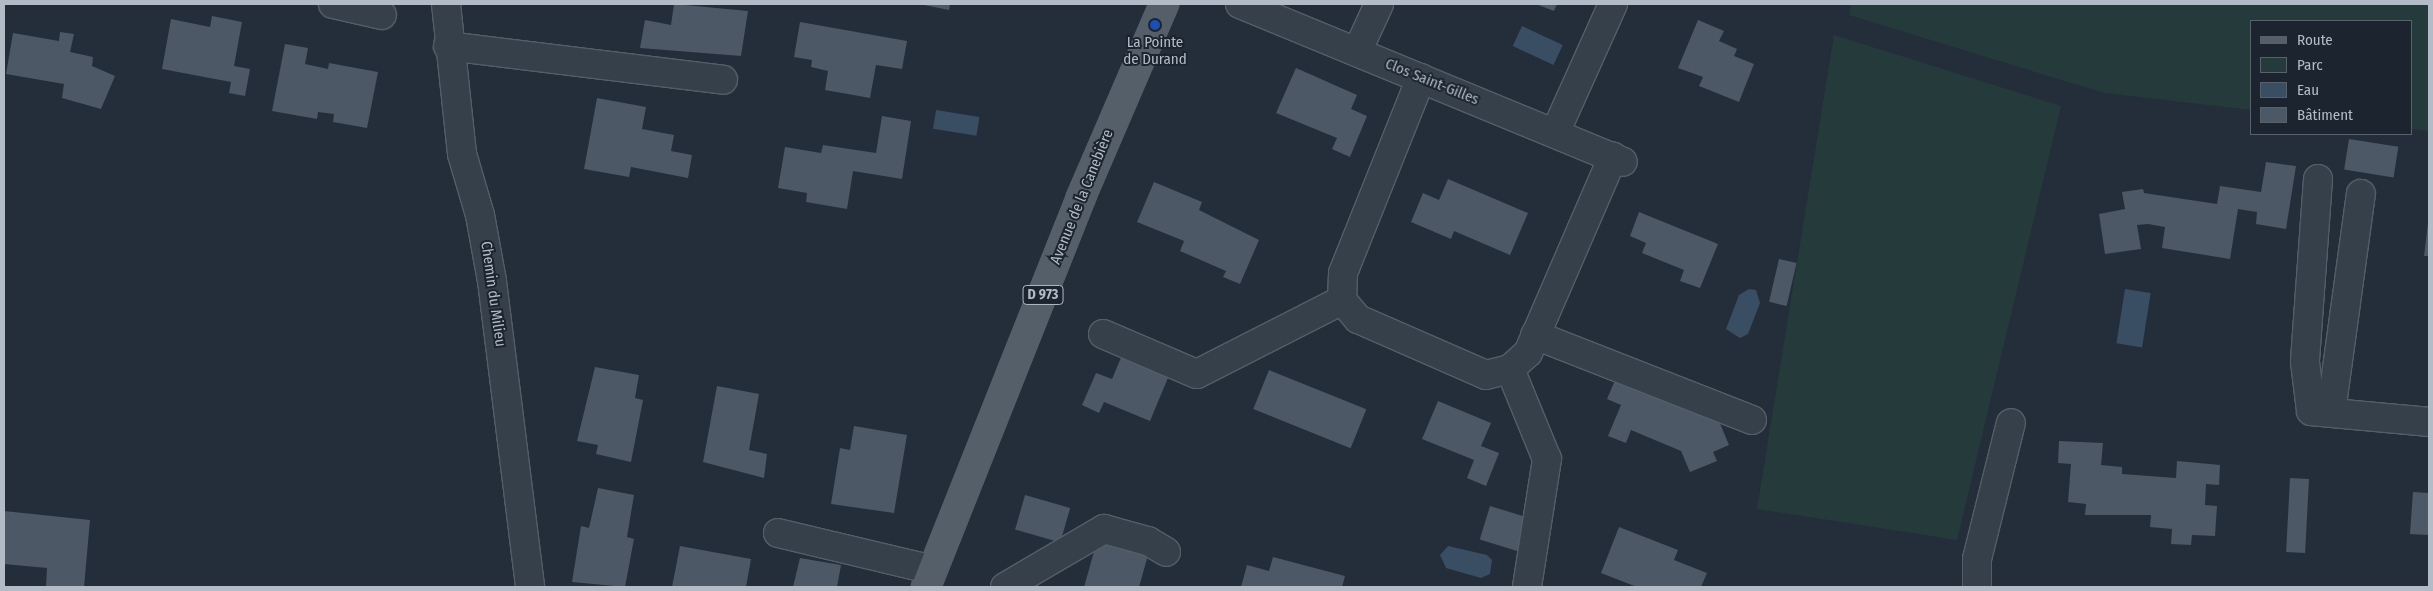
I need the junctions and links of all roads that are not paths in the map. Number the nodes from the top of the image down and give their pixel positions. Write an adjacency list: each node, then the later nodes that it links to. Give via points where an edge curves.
1 (333, 4): 7 (street)
2 (446, 4): 8 (street, Chemin du Milieu)
3 (1164, 4): 25 (main road, Avenue de la Canebière / D 973, via 1081,197)
4 (1240, 4): 9 (street, Clos Saint-Gilles)
5 (1380, 4): 9 (street)
6 (1613, 4): 12 (street)
7 (382, 15)
8 (448, 46): 11 (street); 26 (street, Chemin du Milieu, via 462,154 480,215 492,281)
9 (1358, 52): 10 (street, Clos Saint-Gilles)
10 (1421, 78): 12 (street, Clos Saint-Gilles); 15 (street, via 1343,272)
11 (724, 80)
12 (1555, 133): 17 (street, Clos Saint-Gilles, via 1618,159)
13 (2318, 179): 19 (street, via 2305,362 2311,411)
14 (2362, 194): 19 (street)
15 (1342, 300): 16 (street, via 1197,374); 18 (street, via 1358,320 1486,375)
16 (1103, 334)
17 (1535, 335): 18 (street, via 1528,353); 20 (street)
18 (1510, 369): 28 (street, via 1547,459 1545,493)
19 (2331, 412): 21 (street)
20 (1752, 420)
21 (2429, 422)
22 (2011, 423): 29 (street, via 1977,558)
23 (778, 533): 25 (street)
24 (1166, 552): 27 (street, via 1148,541 1104,529)
25 (930, 578)
26 (530, 587)
27 (1005, 587)
28 (1527, 587)
29 (1977, 587)

